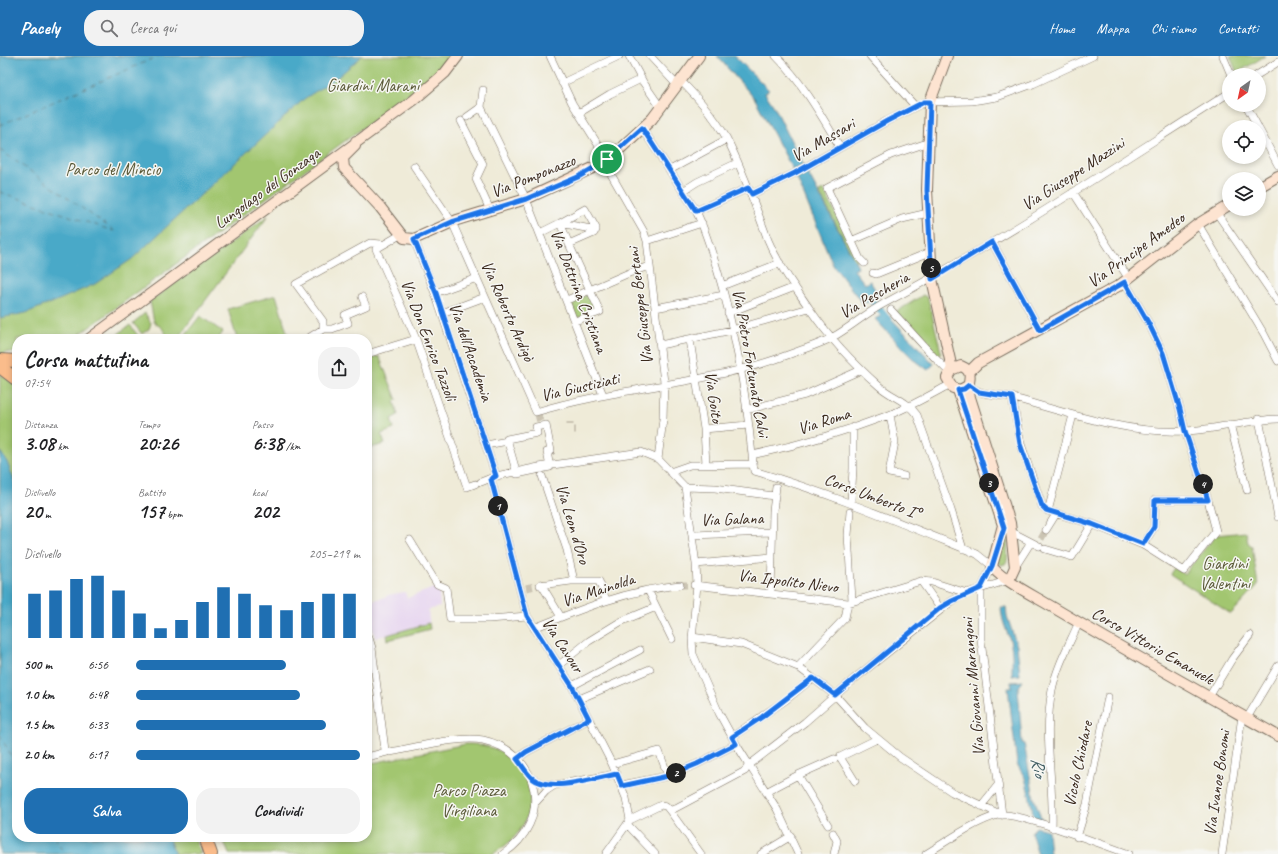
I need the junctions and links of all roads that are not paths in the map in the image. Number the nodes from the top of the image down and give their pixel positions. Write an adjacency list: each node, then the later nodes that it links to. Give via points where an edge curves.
1 (458, 56): 27 (street, Lungolago del Gonzaga, via 432,85)
2 (550, 56): 16 (street, Via Giuseppe Bertani)
3 (619, 56): 16 (street)
4 (629, 56): 15 (street)
5 (650, 56): 17 (street)
6 (776, 56): 30 (street, via 814,102)
7 (870, 56): 21 (street)
8 (947, 56): 20 (street)
9 (1093, 56): 20 (street, Via Massari, via 1033,84 997,97)
10 (1223, 56): 13 (street)
11 (695, 58): 17 (street, Via Pomponazzo)
12 (1278, 62): 14 (street)
13 (1228, 68)
14 (1266, 69)
15 (641, 79): 23 (street); 24 (street)
16 (562, 83): 24 (street, Via Giuseppe Bertani)
17 (679, 83): 23 (street, Via Pomponazzo); 26 (street, via 705,106)
18 (483, 90): 22 (street)
19 (1222, 97): 42 (street, Via Giuseppe Mazzini)
20 (930, 102): 21 (street, Via Massari); 29 (street)
21 (915, 106): 30 (street, Via Massari)
22 (481, 107): 43 (street, Via Dottrina Cristiana); 45 (street, via 464,119 482,166 476,179)
23 (661, 108): 25 (street, Via Pomponazzo)
24 (579, 113): 31 (street, Via Giuseppe Bertani)
25 (642, 128): 31 (street, Via Pomponazzo); 37 (street, Via Pietro Fortunato Calvi)
26 (727, 139): 32 (street); 37 (street)
27 (356, 141): 35 (street, Lungolago del Gonzaga); 36 (street, via 355,146 342,158)
28 (1266, 143): 33 (street)
29 (927, 144): 48 (street); 57 (street, via 891,155 827,188)
30 (840, 147): 41 (street, Via Massari, via 795,173)
31 (606, 161): 43 (street, Via Pomponazzo, via 578,177); 56 (street, Via Giuseppe Bertani)
32 (737, 163): 40 (street); 41 (street)
33 (1278, 165)
34 (414, 166): 49 (street, Via Roberto Ardigò)
35 (322, 168): 36 (street); 87 (street, Lungolago del Gonzaga)
36 (344, 168): 55 (street)
37 (670, 170): 40 (street, Via Pietro Fortunato Calvi)
38 (1278, 176): 39 (street)
39 (1266, 183)
40 (683, 190): 46 (street, Via Pietro Fortunato Calvi)
41 (750, 191): 46 (street, Via Massari); 62 (street)
42 (1072, 192): 58 (street, Via Giuseppe Mazzini, via 1044,212); 68 (street)
43 (526, 199): 45 (street, Via Pomponazzo); 54 (street, Via Dottrina Cristiana)
44 (1222, 209): 47 (street, Via Principe Amedeo)
45 (490, 210): 49 (street, Via Pomponazzo)
46 (696, 211): 50 (street, Via Pietro Fortunato Calvi)
47 (1216, 212): 52 (street, Via Principe Amedeo); 77 (street)
48 (928, 213): 57 (street, via 902,219); 61 (street)
49 (452, 222): 55 (street, Via Pomponazzo); 66 (street, Via Roberto Ardigò)
50 (702, 222): 56 (street); 69 (street, Via Pietro Fortunato Calvi)
51 (560, 223): 53 (street); 53 (street, via 585,209); 54 (street); 60 (street)
52 (1198, 224): 68 (street, Via Principe Amedeo); 96 (street)
53 (596, 230): 60 (street)
54 (540, 233): 76 (street, Via Dottrina Cristiana)
55 (406, 238): 59 (street); 72 (street, Via dell'Accademia)
56 (647, 241): 64 (street, Via Giuseppe Bertani)
57 (851, 242): 63 (street)
58 (992, 242): 67 (street, Via Giuseppe Mazzini); 86 (street)
59 (381, 244): 84 (street, via 370,243 296,285 323,322); 90 (street, Via Don Enrico Tazzoli, via 376,248)
60 (569, 244): 71 (street)
61 (930, 252): 65 (street); 67 (street)
62 (780, 263): 69 (street); 70 (street)
63 (864, 263)
64 (649, 266): 71 (street); 78 (street, Via Giuseppe Bertani)
65 (872, 274)
66 (477, 278): 72 (street); 75 (street, Via Roberto Ardigò)
67 (932, 279): 89 (street, Via Pescheria, via 884,303); 101 (street)
68 (1127, 280): 86 (street, Via Principe Amedeo); 121 (street, via 1163,353)
69 (722, 286): 73 (street, Via Pietro Fortunato Calvi)
70 (795, 287): 79 (street); 82 (street)
71 (590, 290): 76 (street); 83 (street, via 600,312)
72 (436, 293): 81 (street, Via dell'Accademia)
73 (724, 295): 78 (street); 82 (street, Via Pietro Fortunato Calvi)
74 (362, 297): 84 (street, via 366,306 345,315 348,323 332,329)
75 (485, 297): 81 (street); 112 (street, Via Roberto Ardigò)
76 (566, 300): 83 (street, Via Dottrina Cristiana)
77 (1278, 302)
78 (655, 308): 92 (street, Via Giuseppe Bertani)
79 (809, 308): 85 (street); 89 (street)
80 (891, 310): 101 (street, via 935,358)
81 (442, 313): 123 (street, Via dell'Accademia)
82 (728, 313): 85 (street, Via Pietro Fortunato Calvi)
83 (575, 322): 107 (street, Via Dottrina Cristiana)
84 (323, 329): 88 (street)
85 (732, 330): 91 (street); 99 (street, Via Pietro Fortunato Calvi)
86 (1040, 330): 98 (street, Via Principe Amedeo)
87 (96, 334)
88 (315, 334)
89 (832, 337): 99 (street, Via Pescheria, via 792,354); 100 (street)
90 (416, 339): 93 (street); 133 (street, Via Don Enrico Tazzoli, via 467,486)
91 (690, 340): 92 (street); 103 (street, Via Goito)
92 (660, 345): 104 (street, Via Giuseppe Bertani)
93 (372, 352)
94 (0, 360): 95 (main road)
95 (12, 361)
96 (1278, 361)
97 (0, 367): 102 (main road)
98 (972, 368): 101 (street, via 961,366); 105 (street)
99 (741, 370): 103 (street, Via Giustiziati); 111 (street, Via Pietro Fortunato Calvi)
100 (862, 370): 109 (street, via 885,391); 111 (street, via 805,395)
101 (951, 370): 106 (street, via 947,378)
102 (12, 376)
103 (696, 379): 104 (street, Via Giustiziati); 120 (street, Via Goito)
104 (664, 385): 107 (street, Via Giustiziati); 125 (street, Via Giuseppe Bertani)
105 (969, 385): 106 (street, via 964,389); 108 (street, via 985,394); 110 (street)
106 (954, 387): 109 (street, Via Roma); 110 (street)
107 (602, 395): 112 (street, Via Giustiziati)
108 (1012, 397): 114 (street); 140 (street, via 1020,444 1042,506)
109 (909, 405): 113 (street, Via Roma); 152 (street, via 917,416)
110 (969, 409): 145 (street)
111 (746, 410): 118 (street, Via Pietro Fortunato Calvi)
112 (537, 413)
113 (890, 415): 119 (street, Via Roma); 132 (street, via 895,442 889,473)
114 (1073, 415): 121 (street, via 1129,426); 140 (street)
115 (1278, 419): 116 (street)
116 (1259, 420): 117 (street); 143 (street)
117 (1230, 424): 121 (street); 136 (street)
118 (748, 425): 120 (street); 124 (street, Via Pietro Fortunato Calvi)
119 (853, 427): 124 (street, Via Roma, via 826,438); 139 (street)
120 (704, 429): 126 (street, Via Goito)
121 (1185, 431): 138 (street)
122 (508, 441): 123 (street); 127 (street, via 507,438 537,433 536,427 546,425 551,451 547,452); 129 (street)
123 (486, 445): 133 (street, Via dell'Accademia)
124 (754, 455): 128 (street, Via Pietro Fortunato Calvi)
125 (658, 459): 127 (street, via 642,452); 131 (street)
126 (706, 461): 128 (street, Corso Umberto I°); 131 (street, Corso Umberto I°)
127 (550, 465): 129 (street); 130 (street)
128 (753, 468): 139 (street, Corso Umberto I°)
129 (516, 471): 130 (street, via 517,474); 133 (street)
130 (540, 471): 157 (street, Via Leon d'Oro, via 567,550)
131 (670, 472): 135 (street)
132 (904, 476)
133 (494, 477): 170 (street, Via Cavour, via 523,588)
134 (776, 487): 137 (street)
135 (685, 490): 137 (street, via 722,489); 148 (street)
136 (1247, 490)
137 (774, 496): 147 (street)
138 (1208, 500): 151 (street, via 1155,500 1154,527); 151 (street, via 1216,531 1184,571)
139 (851, 502): 152 (street, Corso Umberto I°)
140 (1048, 511): 142 (street)
141 (850, 512): 167 (street)
142 (1056, 514): 144 (street); 146 (street)
143 (1278, 517)
144 (1092, 524): 150 (street, via 1072,557); 151 (street)
145 (1007, 530): 150 (street); 155 (street); 156 (street)
146 (1046, 530)
147 (772, 532): 148 (street, Via Galana); 153 (street)
148 (693, 535): 154 (street)
149 (410, 540): 170 (street, via 437,584 446,588 450,619)
150 (1038, 544): 156 (street)
151 (1143, 544)
152 (963, 549): 155 (street, Corso Umberto I°, via 977,554)
153 (772, 557): 154 (street); 164 (street)
154 (696, 564): 161 (street)
155 (992, 566): 159 (street, Corso Vittorio Emanuele); 162 (street)
156 (1015, 567): 159 (street)
157 (573, 581): 166 (street, via 599,580); 171 (street, via 541,585)
158 (921, 581): 165 (street); 167 (street, Via Ippolito Nievo); 169 (street)
159 (1011, 582): 162 (street); 172 (street, Corso Vittorio Emanuele)
160 (680, 585): 163 (street, Via Mainolda)
161 (696, 585): 164 (street, Via Ippolito Nievo); 175 (street)
162 (981, 588): 165 (street); 206 (street, Via Giovanni Marangoni, via 981,640)
163 (648, 590): 166 (street, Via Mainolda); 168 (street)
164 (771, 593): 167 (street, Via Ippolito Nievo)
165 (967, 593): 169 (street)
166 (606, 600): 171 (street, Via Mainolda)
167 (850, 602): 181 (street, via 841,622)
168 (656, 607): 176 (street); 179 (street, via 620,622 589,641)
169 (940, 608): 185 (street)
170 (527, 616): 173 (street, Via Cavour)
171 (561, 617): 173 (street, Via Mainolda)
172 (1079, 622): 187 (street, Corso Vittorio Emanuele); 216 (street, via 1058,668 1051,692)
173 (534, 628): 179 (street, Via Cavour)
174 (1250, 635): 187 (street)
175 (692, 637): 181 (street, via 741,644); 192 (street, via 693,654 698,667)
176 (672, 639)
177 (640, 650): 184 (street)
178 (372, 656): 195 (street)
179 (559, 665): 184 (street, Via Cavour)
180 (1278, 666): 189 (street)
181 (798, 667): 183 (street)
182 (650, 669): 188 (street)
183 (813, 678): 185 (street); 192 (street)
184 (572, 686): 188 (street, Via Cavour)
185 (835, 695): 193 (street); 200 (street)
186 (1108, 697): 219 (street, Vicolo Chiodare, via 1087,804)
187 (1209, 697): 189 (street, Corso Vittorio Emanuele)
188 (579, 699): 190 (street, Via Cavour)
189 (1244, 717): 191 (street, Corso Vittorio Emanuele); 231 (street, Via Ivanoe Bonomi)
190 (589, 719): 198 (street); 199 (street, Via Cavour)
191 (1278, 736)
192 (732, 737): 194 (street)
193 (877, 739): 197 (street); 211 (street, via 900,758 946,788)
194 (736, 744): 200 (street); 203 (street)
195 (386, 751): 196 (street); 198 (street, via 451,741 482,740 502,747)
196 (372, 755)
197 (837, 758): 202 (street); 205 (street)
198 (517, 759): 204 (street)
199 (612, 764): 201 (street, Via Cavour); 203 (street, via 659,751)
200 (748, 766): 209 (street); 212 (street, via 745,771)
201 (617, 774): 207 (street); 208 (street, Via Cavour)
202 (798, 775): 209 (street); 215 (street)
203 (668, 776): 208 (street)
204 (531, 777): 207 (street, via 543,784); 210 (street)
205 (855, 781)
206 (998, 784): 211 (street); 213 (street, Via Giovanni Marangoni)
207 (555, 786): 210 (street)
208 (622, 786): 214 (street, Via Cavour)
209 (766, 792): 218 (street)
210 (536, 802): 223 (street, via 527,830 512,848)
211 (979, 805): 213 (street)
212 (670, 811): 214 (street, via 661,805); 225 (street)
213 (1002, 815): 216 (street); 229 (street, via 986,820)
214 (629, 823): 221 (street); 224 (street)
215 (828, 825)
216 (1049, 827): 219 (street)
217 (833, 833): 228 (street, via 837,841)
218 (791, 836): 226 (street); 227 (street)
219 (1077, 837): 230 (street)
220 (207, 842): 222 (main road)
221 (609, 853)
222 (211, 854)
223 (503, 854)
224 (655, 854)
225 (701, 854)
226 (762, 854)
227 (798, 854)
228 (834, 854)
229 (926, 854)
230 (1129, 854)
231 (1222, 854)

